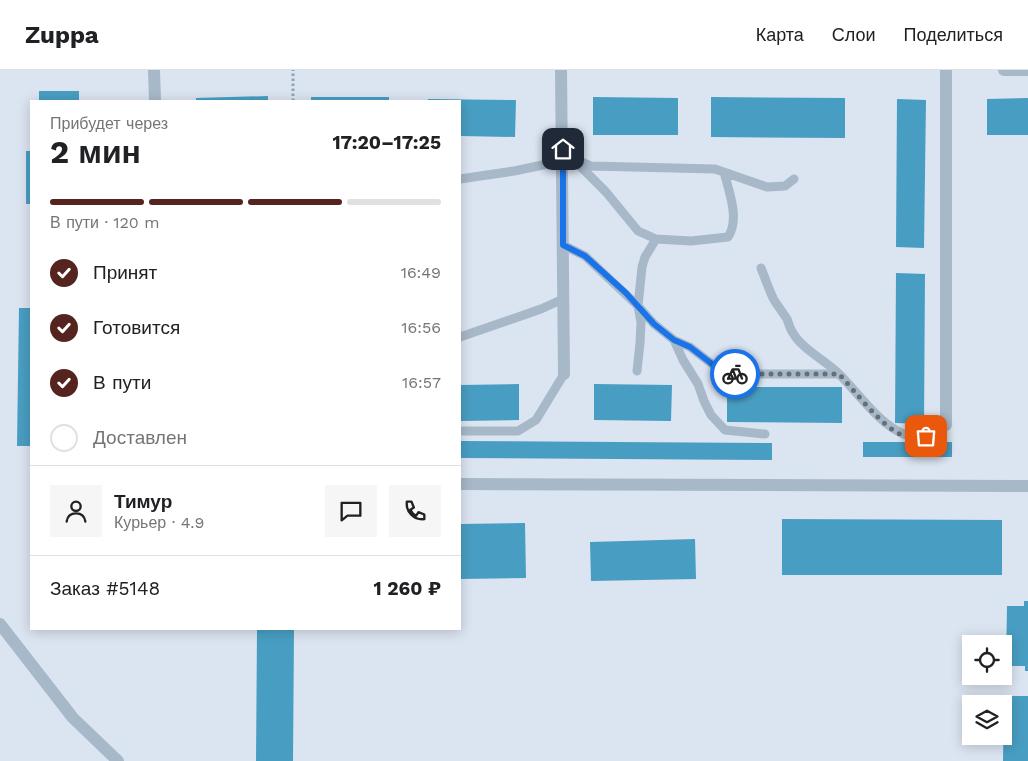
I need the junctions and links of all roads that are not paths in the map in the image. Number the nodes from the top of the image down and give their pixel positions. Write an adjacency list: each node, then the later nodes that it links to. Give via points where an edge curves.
1 (154, 70): 6 (street)
2 (561, 70): 7 (street, via 563,137)
3 (946, 70): 21 (street)
4 (1004, 70): 5 (street)
5 (1028, 70)
6 (155, 100)
7 (567, 159): 8 (lane, via 590,166 715,169); 9 (lane); 11 (lane, via 606,192 638,230); 12 (street)
8 (724, 172): 10 (lane, via 768,187 785,186); 11 (lane, via 734,229 728,237 691,241)
9 (461, 179)
10 (794, 179)
11 (656, 239): 15 (lane, via 645,256)
12 (563, 245): 14 (street); 15 (lane, via 585,256)
13 (761, 268): 20 (lane, via 793,334)
14 (563, 299): 16 (lane, via 541,310); 19 (street)
15 (638, 306): 17 (lane); 18 (lane, via 641,336)
16 (461, 337)
17 (674, 340): 20 (lane, via 734,374); 23 (lane, via 711,415 725,430)
18 (637, 371)
19 (564, 374): 22 (lane, via 536,420 518,431)
20 (839, 374): 21 (lane, via 868,407 901,434 926,436)
21 (946, 425)
22 (461, 432)
23 (765, 434)
24 (461, 484): 25 (street)
25 (1028, 486)
26 (0, 624): 27 (street, via 73,718)
27 (118, 761)

